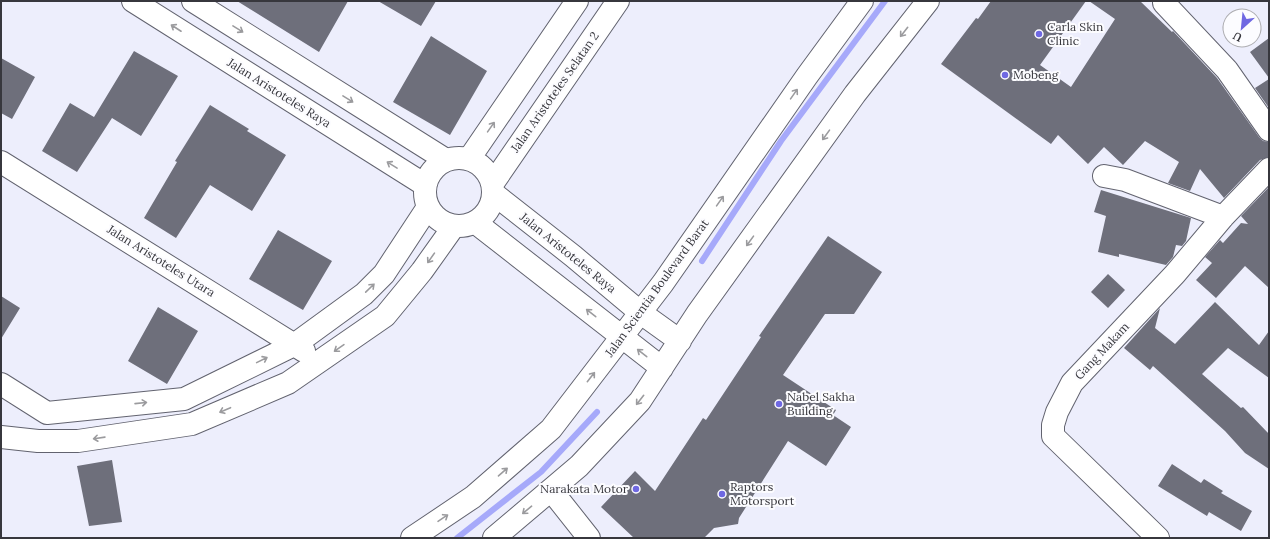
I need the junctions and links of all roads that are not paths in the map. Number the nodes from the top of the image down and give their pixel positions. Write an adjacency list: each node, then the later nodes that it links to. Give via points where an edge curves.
1 (133, 1): 10 (street, Jalan Aristoteles Raya, one-way to 1)
2 (193, 1): 8 (street)
3 (618, 1): 9 (street, Jalan Aristoteles Selatan 2)
4 (862, 1): 23 (street, Jalan Scientia Boulevard Barat, one-way to 4)
5 (928, 1): 25 (street, one-way to 25, via 856,94)
6 (570, 3): 9 (street); 12 (street, one-way to 6)
7 (1164, 3): 11 (street, via 1227,70)
8 (214, 14): 10 (street); 13 (street, one-way to 13)
9 (601, 25): 18 (street, Jalan Aristoteles Selatan 2)
10 (196, 42): 17 (street, Jalan Aristoteles Raya, one-way to 10)
11 (1269, 130)
12 (469, 159): 13 (street); 18 (street, Jalan Aristoteles Raya, via 487,172)
13 (446, 160): 17 (street, via 436,166)
14 (1, 162): 26 (street, Jalan Aristoteles Utara)
15 (1269, 169): 20 (street, Gang Makam)
16 (1104, 176): 20 (street, via 1125,180)
17 (425, 185): 19 (street)
18 (493, 189): 21 (street, via 491,206 485,216); 23 (street, Jalan Aristoteles Raya)
19 (428, 207): 22 (street, via 439,219); 26 (street, one-way to 19, via 364,294 384,274)
20 (1223, 217): 37 (street, Gang Makam, via 1174,274 1072,383 1053,425 1053,436)
21 (476, 223): 22 (street); 24 (street, one-way to 21)
22 (454, 226): 27 (street, one-way to 27, via 385,316)
23 (641, 313): 24 (street, Jalan Scientia Boulevard Barat); 25 (street, Jalan Aristoteles Raya)
24 (622, 337): 28 (street, one-way to 24); 35 (street, Jalan Scientia Boulevard Barat, one-way to 24, via 473,497 551,429)
25 (680, 340): 28 (street)
26 (294, 345): 27 (street, Jalan Aristoteles Utara); 30 (street, one-way to 26, via 184,399)
27 (320, 360): 32 (street, one-way to 32, via 288,383 192,424 78,441)
28 (662, 368): 33 (street, one-way to 33, via 640,401 579,466)
29 (1, 384): 30 (street)
30 (47, 412): 32 (street)
31 (1, 437): 32 (street)
32 (38, 441)
33 (550, 490): 34 (street); 36 (street, one-way to 36)
34 (583, 536)
35 (412, 538)
36 (494, 538)
37 (1158, 538)

